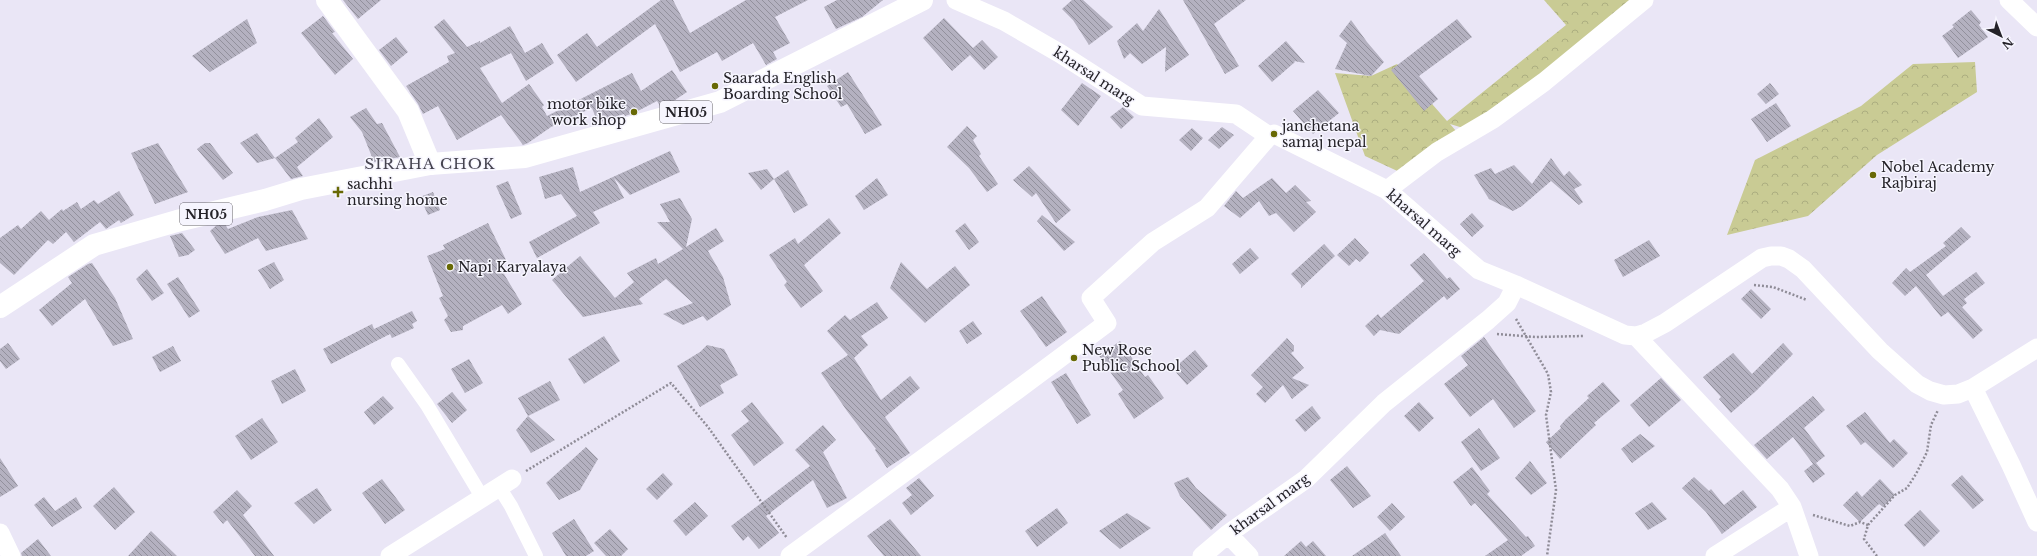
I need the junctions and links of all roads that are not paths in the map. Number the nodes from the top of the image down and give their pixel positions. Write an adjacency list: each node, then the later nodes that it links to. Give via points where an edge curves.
1 (327, 0): 8 (main road, via 408,111)
2 (922, 0): 8 (main road, NH05, via 720,102 525,157)
3 (956, 0): 7 (street, kharsal marg, via 1004,21 1062,54 1142,106 1236,114)
4 (1644, 0): 9 (street, via 1544,82 1493,119 1437,152)
5 (2009, 0): 6 (street)
6 (2037, 27)
7 (1269, 136): 9 (street, kharsal marg, via 1274,134); 22 (street, via 1207,208 1153,242 1090,298 1107,323)
8 (430, 164): 11 (main road, NH05, via 301,189 94,244)
9 (1387, 190): 10 (street, kharsal marg, via 1479,270)
10 (1516, 285): 12 (street, via 1625,335); 21 (street, kharsal marg, via 1507,303 1384,403 1306,479)
11 (0, 307)
12 (1636, 336): 15 (street, via 1665,323 1762,258 1771,256 1789,259 1803,269 1890,360 1917,384 1930,392 1944,395 1958,394); 18 (street, via 1780,489)
13 (2037, 348): 15 (street)
14 (398, 364): 17 (street)
15 (1973, 388): 19 (street, via 2012,465)
16 (506, 483): 17 (street); 25 (street, via 511,506)
17 (482, 497): 24 (street)
18 (1792, 507): 28 (street); 29 (street)
19 (2037, 522)
20 (0, 533): 23 (street)
21 (1228, 534): 26 (street, kharsal marg); 27 (street)
22 (793, 554)
23 (11, 556)
24 (390, 556)
25 (536, 556)
26 (1202, 556)
27 (1249, 556)
28 (1715, 556)
29 (1809, 556)

